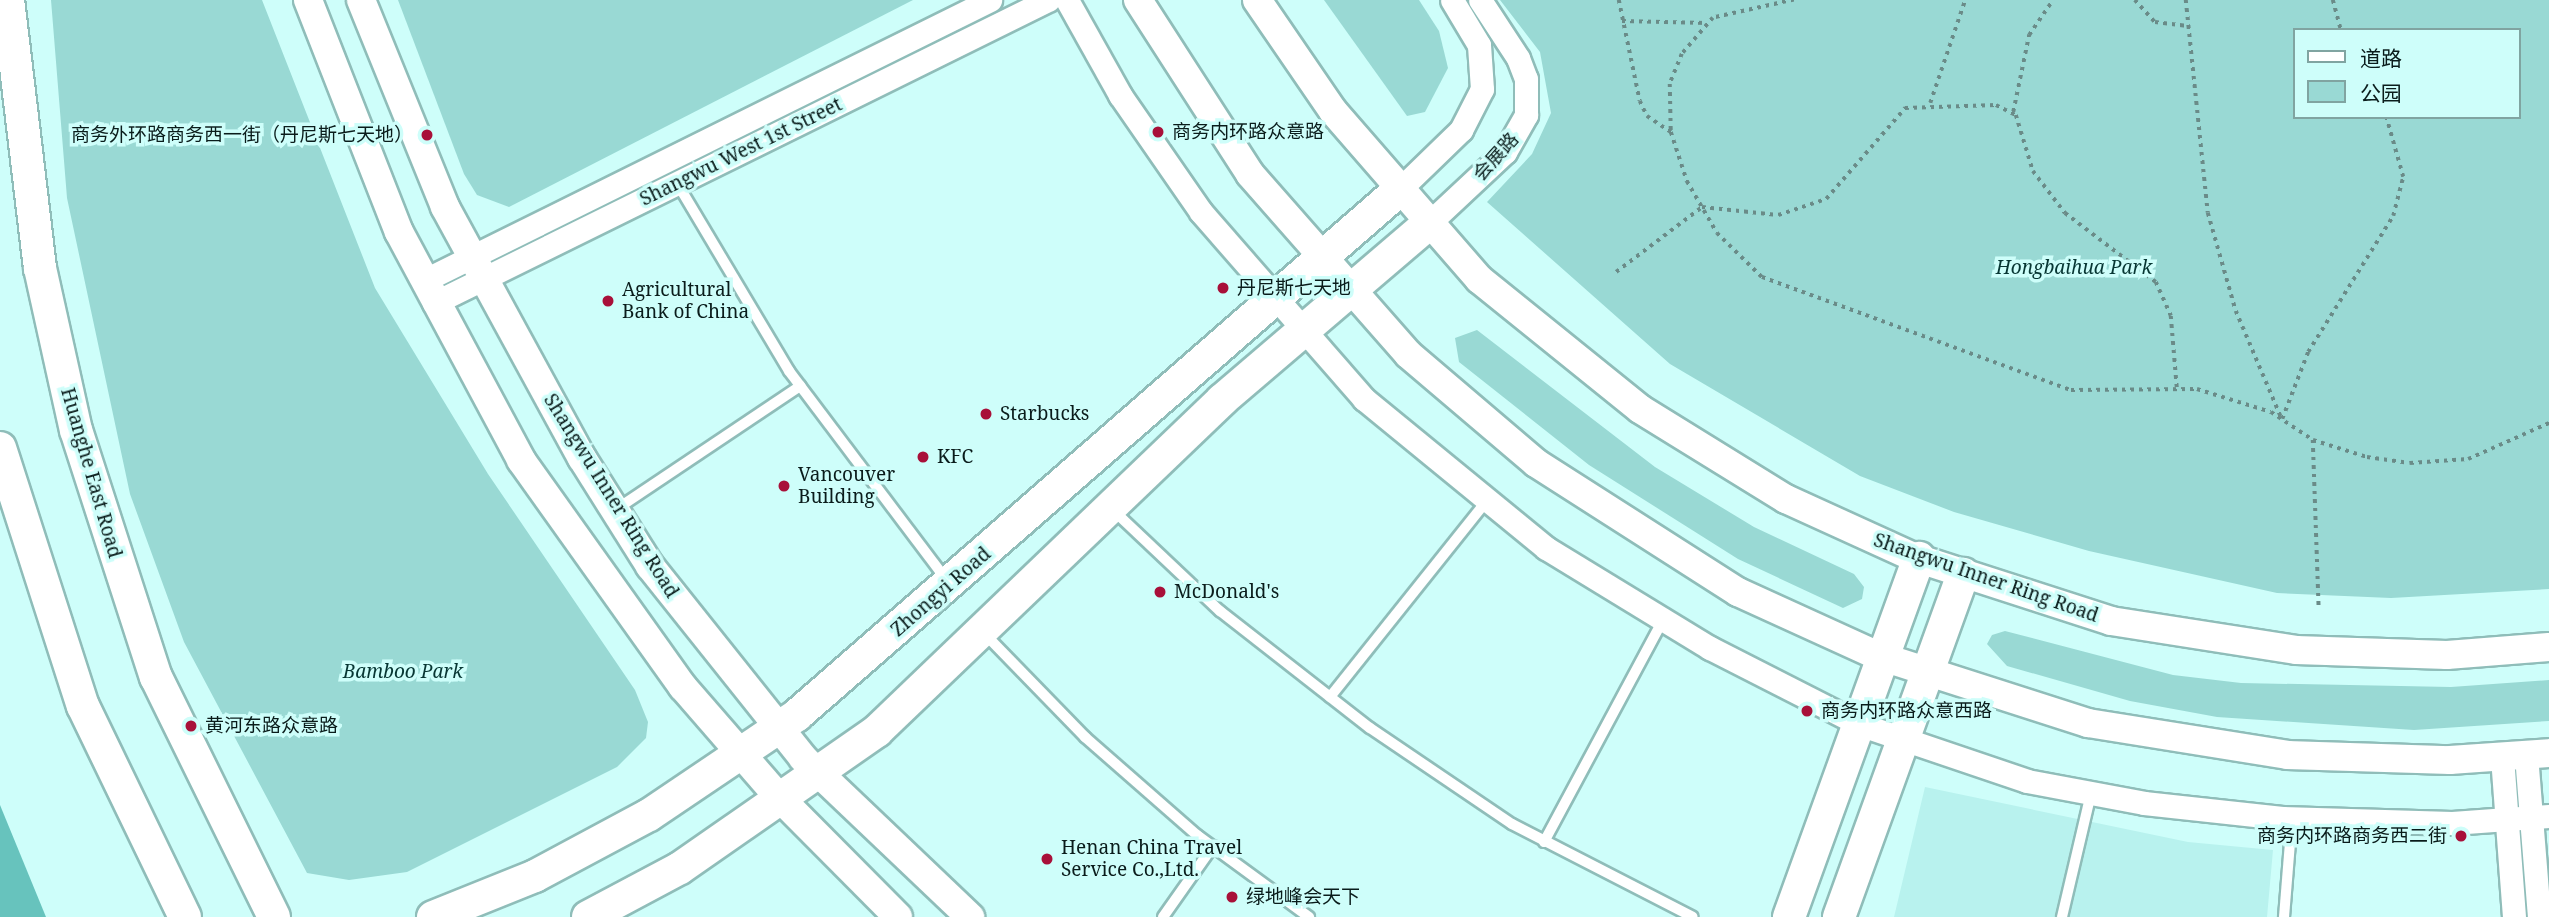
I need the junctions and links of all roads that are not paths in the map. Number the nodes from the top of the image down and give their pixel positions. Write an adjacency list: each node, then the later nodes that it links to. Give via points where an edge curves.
1 (8, 0): 48 (main road, Huanghe East Road, via 40,268 76,430 156,677)
2 (308, 0): 16 (street, via 357,136)
3 (361, 0): 15 (street, Shangwu Inner Ring Road, via 406,120)
4 (990, 0): 15 (street, Shangwu West 1st Street)
5 (1048, 0): 11 (street, Shangwu West 1st Street)
6 (1067, 0): 18 (street, via 1151,142)
7 (1138, 0): 14 (street, via 1203,107)
8 (1257, 0): 12 (street, Shangwu Inner Ring Road, via 1333,111)
9 (1451, 0): 12 (street, via 1479,45 1482,89 1461,130)
10 (1480, 0): 13 (street, 会展路, via 1522,68 1527,115 1505,152)
11 (677, 183): 15 (street, Shangwu West 1st Street); 20 (lane)
12 (1398, 191): 13 (street, Shangwu Inner Ring Road); 14 (main road, Zhongyi Road)
13 (1427, 225): 17 (main road); 25 (street, Shangwu Inner Ring Road, via 1521,317 1640,409 1786,499)
14 (1320, 259): 17 (street); 18 (main road, Zhongyi Road)
15 (477, 268): 16 (street, Shangwu West 1st Street); 24 (street, Shangwu Inner Ring Road)
16 (429, 292): 37 (street, via 521,460 580,546)
17 (1348, 292): 19 (main road); 31 (street, via 1453,396 1581,496 1738,592)
18 (1273, 301): 19 (street); 27 (main road, Zhongyi Road)
19 (1300, 333): 22 (street, via 1364,399); 23 (main road)
20 (800, 386): 24 (lane); 27 (lane)
21 (0, 448): 47 (main road, via 83,706)
22 (1485, 503): 28 (street); 33 (lane)
23 (1110, 507): 29 (main road); 33 (lane, via 1220,611)
24 (615, 510): 35 (street, Shangwu Inner Ring Road)
25 (1919, 558): 26 (street, Shangwu Inner Ring Road); 31 (main road)
26 (1963, 574): 30 (street, Shangwu Inner Ring Road, via 2111,621 2236,643 2389,654); 32 (main road)
27 (949, 584): 35 (main road, Zhongyi Road)
28 (1662, 622): 34 (street); 45 (lane)
29 (981, 631): 39 (main road, via 877,731); 46 (lane, via 1085,737)
30 (2549, 647)
31 (1883, 657): 32 (street); 34 (main road)
32 (1927, 673): 36 (main road); 38 (street, via 2088,723 2221,747 2374,759)
33 (1330, 697): 45 (lane)
34 (1859, 724): 36 (street); 56 (main road)
35 (778, 728): 37 (main road, Zhongyi Road); 39 (street, Shangwu Inner Ring Road)
36 (1903, 740): 40 (street, via 2014,777); 57 (main road)
37 (741, 754): 41 (street); 49 (main road, Zhongyi Road, via 573,856)
38 (2526, 755): 42 (street); 44 (street)
39 (819, 774): 41 (main road); 52 (street, Shangwu Inner Ring Road)
40 (2091, 793): 43 (street); 58 (lane)
41 (782, 800): 50 (main road, via 680,868); 51 (street)
42 (2540, 817): 44 (street); 61 (street)
43 (2292, 818): 44 (street); 59 (lane)
44 (2507, 819): 60 (street)
45 (1544, 842): 55 (lane)
46 (1213, 846): 53 (lane); 54 (lane)
47 (185, 917)
48 (274, 917)
49 (433, 917)
50 (588, 917)
51 (898, 917)
52 (970, 917)
53 (1163, 917)
54 (1309, 917)
55 (1692, 917)
56 (1789, 917)
57 (1839, 917)
58 (2062, 917)
59 (2284, 917)
60 (2514, 917)
61 (2539, 917)

